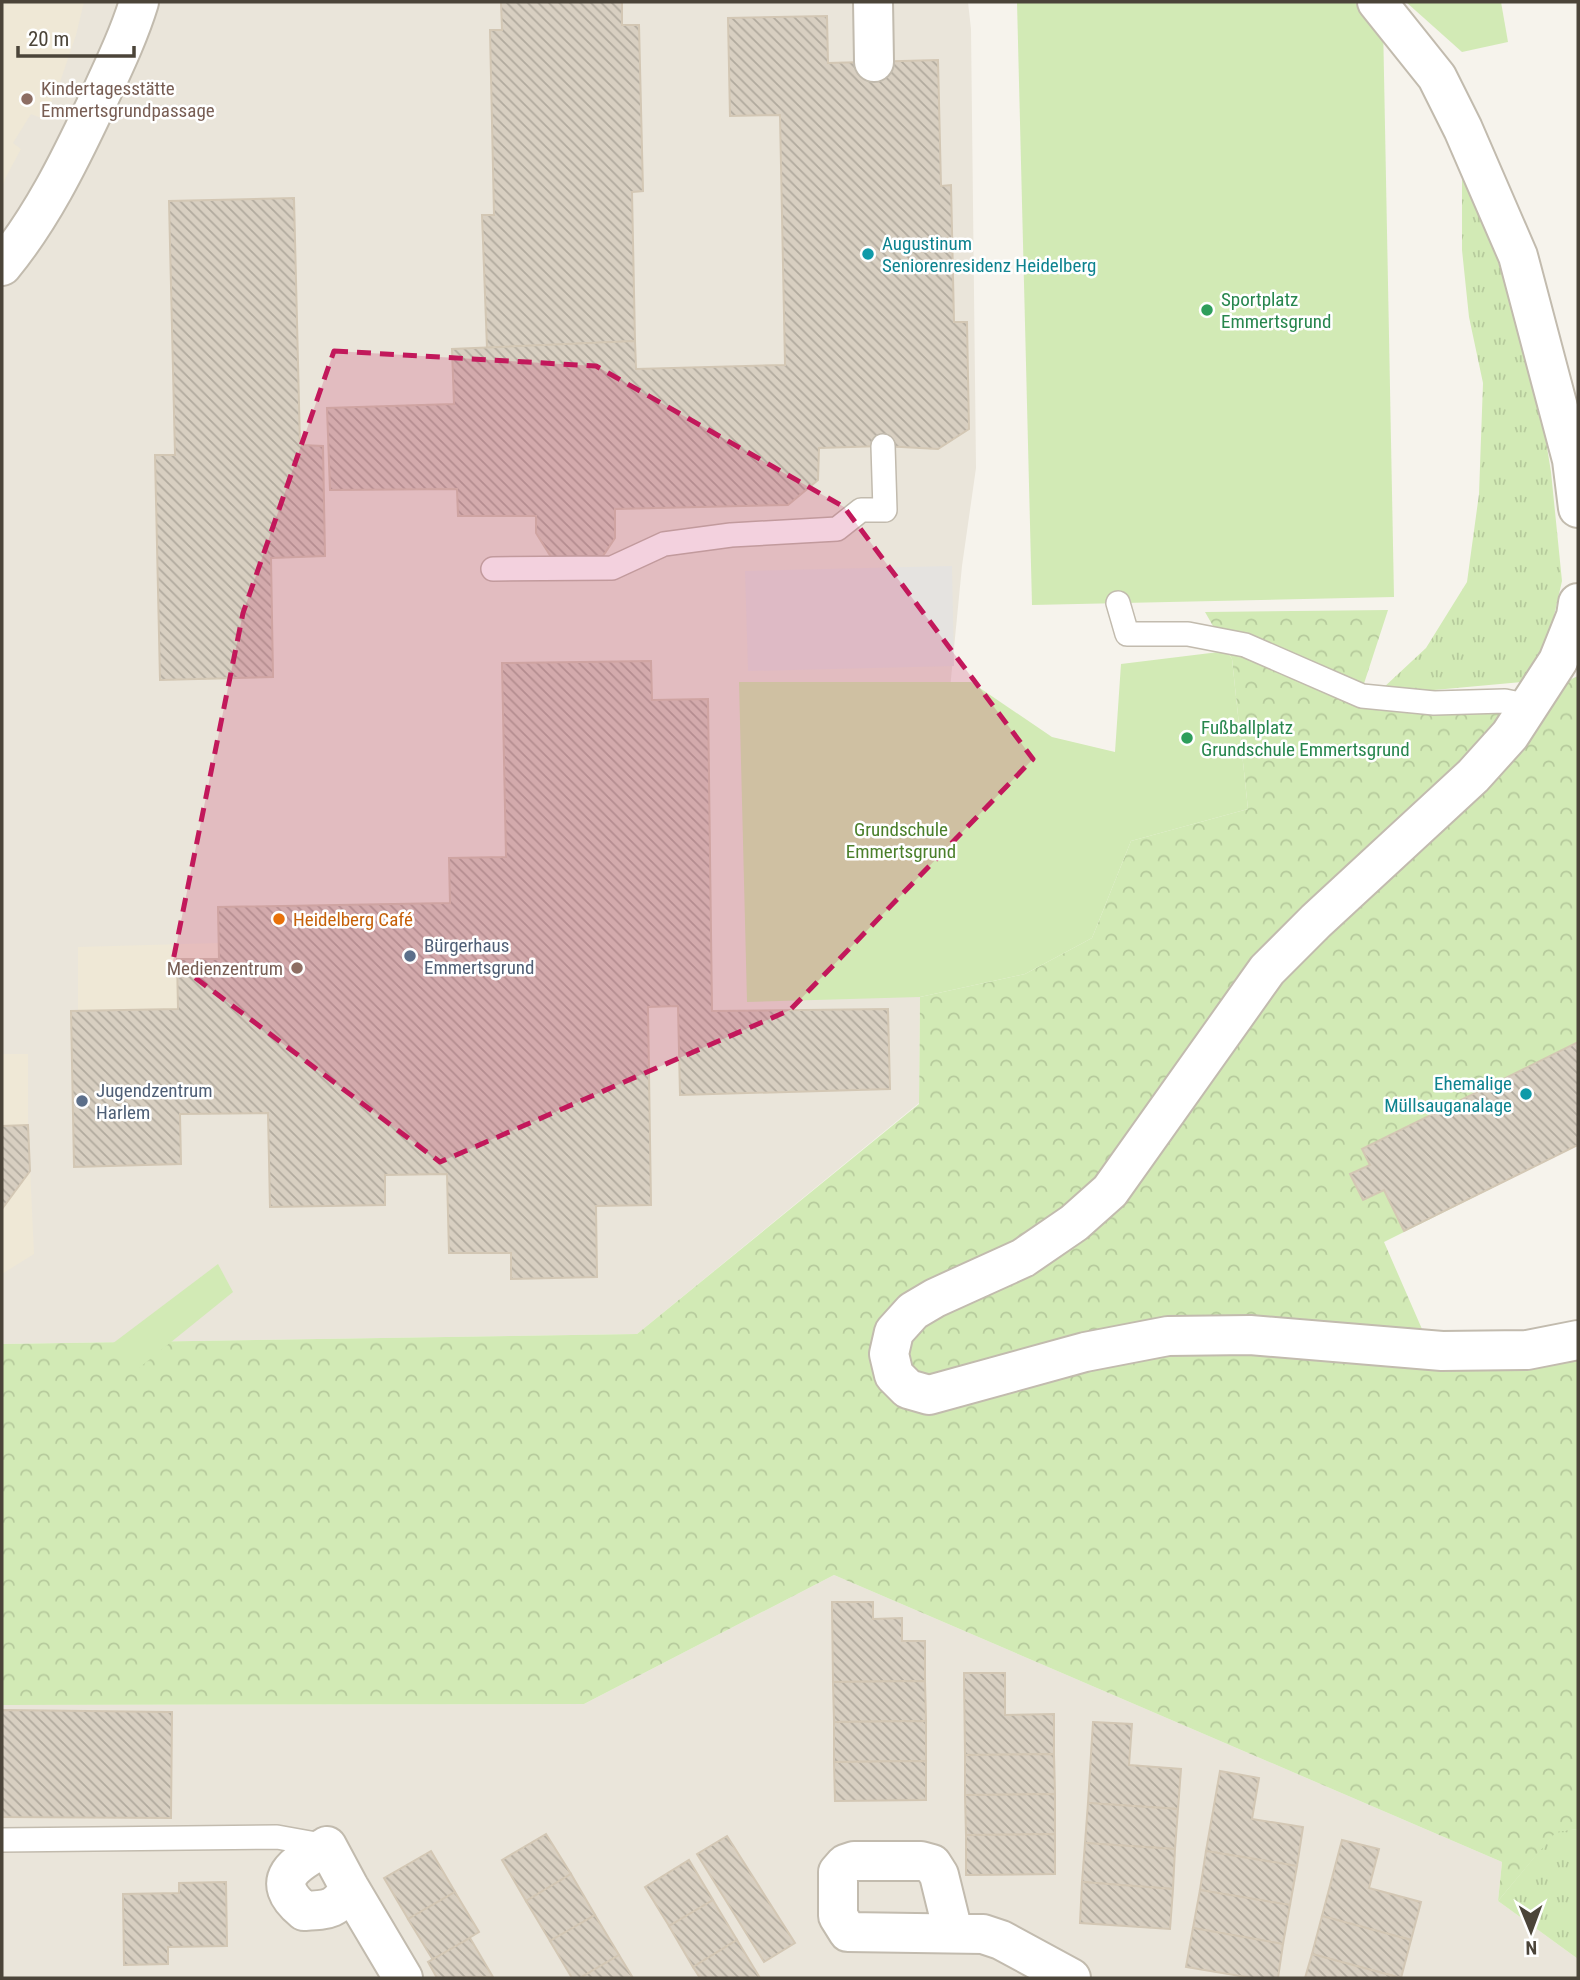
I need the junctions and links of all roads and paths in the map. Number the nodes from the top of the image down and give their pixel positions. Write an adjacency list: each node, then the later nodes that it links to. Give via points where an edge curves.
1 (139, 2): 5 (street, via 118,59 55,186)
2 (873, 2): 4 (street)
3 (1377, 2): 7 (street, via 1437,77 1518,256 1572,460)
4 (874, 62)
5 (2, 266)
6 (883, 446): 8 (lane, via 885,510 861,510 837,529 664,544 612,568)
7 (1578, 508)
8 (493, 569)
9 (1118, 603): 11 (lane, via 1127,634 1188,635 1245,645 1362,696)
10 (1578, 603): 11 (street, via 1558,661)
11 (1530, 706): 12 (street, via 1473,776 1267,970 1110,1191 1023,1258 914,1311 894,1332 889,1354 894,1376 908,1390 929,1395 1085,1352 1168,1336 1250,1335 1442,1351 1527,1350)
12 (1578, 1340)
13 (2, 1840): 14 (lane, via 277,1837)
14 (327, 1846): 15 (street); 15 (street, via 300,1860 289,1872 287,1888 293,1902 303,1911 326,1910 342,1902)
15 (349, 1887): 17 (street)
16 (953, 1933): 18 (street, via 1001,1940)
17 (404, 1978)
18 (1071, 1978)

